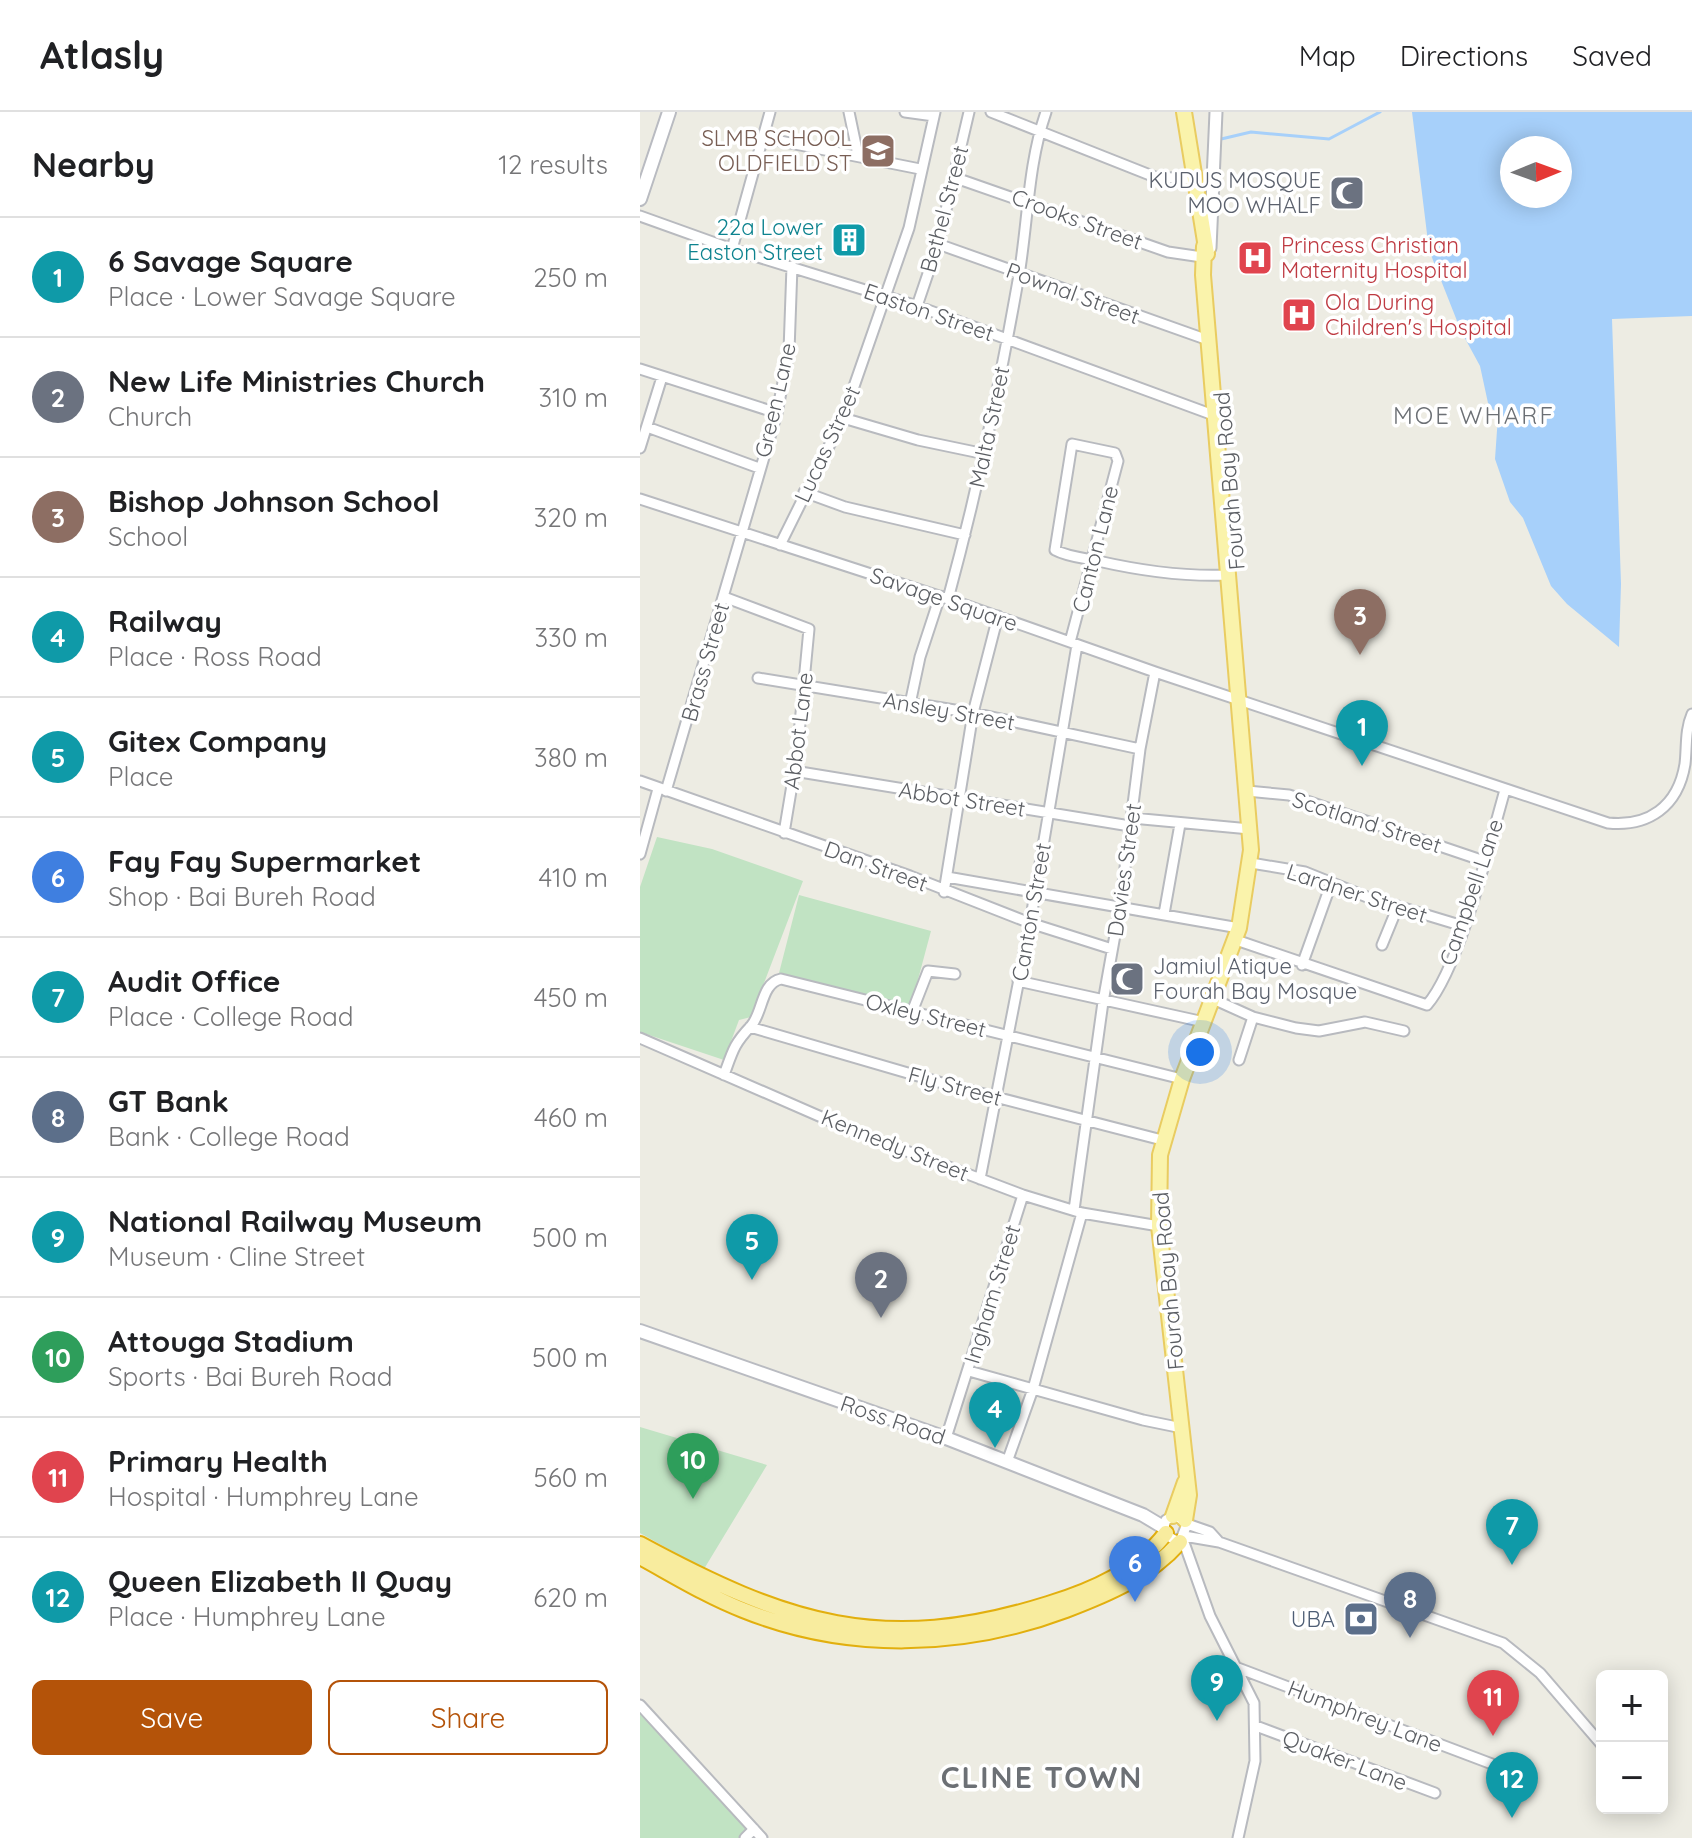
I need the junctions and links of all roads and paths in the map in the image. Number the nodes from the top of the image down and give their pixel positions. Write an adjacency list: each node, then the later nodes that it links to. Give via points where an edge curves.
1 (669, 112): 17 (main road)
2 (770, 112): 12 (street)
3 (849, 112): 13 (street)
4 (905, 112): 10 (street)
5 (969, 112): 15 (street, Bethel Street)
6 (991, 112): 11 (street)
7 (1046, 112): 11 (street, Malta Street)
8 (1184, 112): 16 (main road, Fourah Bay Road)
9 (1216, 112): 22 (street)
10 (935, 114): 14 (street, Lucas Street)
11 (1040, 130): 16 (street, via 1155,177); 18 (street, Malta Street)
12 (765, 138): 13 (street); 21 (street)
13 (858, 155): 14 (street)
14 (920, 169): 25 (street, Lucas Street, via 909,228)
15 (953, 177): 18 (street, Crooks Street); 20 (street, Bethel Street)
16 (1194, 179): 22 (main road, Fourah Bay Road)
17 (640, 199)
18 (1028, 200): 22 (street, Crooks Street, via 1168,252); 24 (street, Malta Street)
19 (640, 216): 21 (street, Easton Street)
20 (938, 244): 24 (street, Pownal Street); 26 (street, Bethel Street)
21 (732, 249): 23 (street, Easton Street)
22 (1205, 254): 28 (main road, Fourah Bay Road); 42 (main road, Fourah Bay Road)
23 (792, 266): 25 (street, Easton Street); 31 (street, Green Lane, via 789,351)
24 (1019, 274): 27 (street, Malta Street); 28 (street, Pownal Street)
25 (887, 295): 26 (street, Easton Street); 33 (street, Lucas Street)
26 (917, 306): 27 (street, Easton Street)
27 (1007, 339): 32 (street, Easton Street); 36 (street, Malta Street)
28 (1208, 340): 32 (main road, Fourah Bay Road)
29 (640, 369): 30 (street)
30 (662, 377): 31 (street); 34 (street)
31 (777, 413): 37 (street, Green Lane)
32 (1216, 416): 42 (main road, Fourah Bay Road)
33 (843, 418): 36 (street); 38 (street, Lucas Street)
34 (647, 427): 35 (street); 37 (street)
35 (640, 448)
36 (985, 454): 41 (street, Malta Street)
37 (759, 468): 40 (street, Green Lane)
38 (804, 492): 41 (street); 43 (street, Lucas Street)
39 (640, 499): 40 (street, Savage Square)
40 (740, 532): 43 (street, Savage Square); 46 (street, Brass Street)
41 (965, 535): 47 (street, Malta Street)
42 (1230, 543): 45 (main road, Fourah Bay Road); 50 (main road, Fourah Bay Road)
43 (780, 545): 47 (street, Savage Square)
44 (1090, 559): 44 (street, Canton Lane, via 1118,456 1077,443 1069,449 1055,550); 45 (street, via 1162,574); 49 (street, Canton Lane)
45 (1228, 575): 50 (main road, Fourah Bay Road)
46 (724, 597): 53 (street, Abbot Lane, via 809,629); 62 (street, Brass Street)
47 (944, 597): 48 (street, Savage Square); 54 (street, Malta Street, via 920,657)
48 (998, 616): 49 (street, Savage Square); 56 (street)
49 (1074, 644): 51 (street, Savage Square); 58 (street, Canton Street)
50 (1240, 649): 55 (main road, Fourah Bay Road)
51 (1155, 672): 55 (street, Savage Square); 59 (street, Davies Street)
52 (758, 678): 53 (street, Ansley Street)
53 (804, 686): 54 (street, Ansley Street); 60 (street, Abbot Lane)
54 (910, 704): 56 (street, Ansley Street)
55 (1242, 706): 63 (street, Savage Square); 64 (main road, Fourah Bay Road)
56 (973, 713): 58 (street, Ansley Street); 65 (street)
57 (1692, 714): 63 (street, Savage Square, via 1677,789 1663,807 1636,825 1599,821)
58 (1061, 731): 59 (street, Ansley Street); 66 (street, Canton Street)
59 (1140, 749): 67 (street, Davies Street)
60 (794, 771): 65 (street, Abbot Street); 70 (street, Abbot Lane)
61 (640, 781): 62 (street, Dan Street)
62 (662, 790): 70 (street, Dan Street); 71 (street, Brass Street)
63 (1505, 790): 72 (street, Campbell Lane)
64 (1247, 791): 69 (main road, Fourah Bay Road); 72 (street, Scotland Street, via 1289,795)
65 (959, 800): 66 (street, Abbot Street); 74 (street)
66 (1048, 814): 67 (street, Abbot Street); 77 (street, Canton Street)
67 (1131, 822): 68 (street, Abbot Street); 79 (street, Davies Street)
68 (1180, 824): 69 (street, Abbot Street); 80 (street)
69 (1250, 829): 73 (main road, Fourah Bay Road)
70 (784, 833): 76 (street, Dan Street)
71 (640, 854)
72 (1484, 861): 82 (street, Campbell Lane)
73 (1251, 863): 75 (street, Lardner Street, via 1305,872); 83 (main road, Fourah Bay Road)
74 (947, 877): 76 (street); 77 (street)
75 (1331, 884): 78 (street, Lardner Street); 86 (street)
76 (944, 892): 81 (street, Dan Street)
77 (1033, 894): 79 (street); 81 (street, Canton Street)
78 (1398, 906): 82 (street, Lardner Street); 84 (street)
79 (1120, 907): 80 (street); 85 (street, Davies Street)
80 (1164, 914): 83 (street)
81 (1030, 923): 85 (street, Dan Street); 88 (street, Canton Street)
82 (1463, 926): 86 (street, Campbell Lane, via 1435,992 1422,1006)
83 (1238, 934): 86 (street); 89 (main road, Fourah Bay Road)
84 (1382, 945)
85 (1112, 949): 90 (street, Davies Street)
86 (1302, 965)
87 (955, 974): 91 (street, via 928,971)
88 (1018, 981): 90 (street); 96 (street, Canton Street)
89 (1213, 999): 92 (street); 93 (main road, Fourah Bay Road)
90 (1103, 1002): 93 (street); 98 (street, Davies Street)
91 (912, 1012): 94 (street, Oxley Street, via 781,979 769,987); 96 (street, Oxley Street)
92 (1253, 1017): 95 (street, via 1319,1031 1365,1022); 99 (street)
93 (1204, 1022): 101 (main road, Fourah Bay Road)
94 (750, 1027): 100 (street, Oxley Street, via 737,1041); 102 (street, Fly Street)
95 (1404, 1031)
96 (1008, 1035): 98 (street, Oxley Street); 102 (street, Canton Street)
97 (640, 1038): 100 (street, Kennedy Street)
98 (1096, 1057): 101 (street, Oxley Street); 103 (street, Davies Street)
99 (1239, 1060)
100 (724, 1075): 105 (street, Kennedy Street)
101 (1182, 1079): 104 (main road, Fourah Bay Road)
102 (996, 1097): 103 (street, Fly Street); 105 (street, Canton Street)
103 (1086, 1120): 104 (street, Fly Street); 107 (street, Davies Street)
104 (1162, 1140): 108 (main road, Fourah Bay Road)
105 (980, 1179): 106 (street, Kennedy Street)
106 (1023, 1195): 107 (street, Kennedy Street); 110 (street, Ingham Street)
107 (1078, 1212): 108 (street, Kennedy Street); 111 (street, Davies Street)
108 (1159, 1226): 112 (main road, Fourah Bay Road)
109 (640, 1331): 113 (main road, Ross Road)
110 (969, 1371): 111 (street); 113 (street, Ingham Street)
111 (1033, 1389): 112 (street); 114 (street, Davies Street)
112 (1182, 1428): 115 (main road, Fourah Bay Road, via 1189,1495)
113 (946, 1438): 114 (main road, Ross Road)
114 (1007, 1462): 115 (main road, Ross Road)
115 (1176, 1528): 116 (highway, via 1130,1568 1057,1602 994,1620 918,1629 855,1627 796,1614 727,1590); 117 (highway, via 1144,1574 1077,1606 1001,1630 918,1641 854,1639 791,1626 742,1610); 118 (street, via 1210,1616); 121 (street, via 1503,1643 1540,1673)
116 (640, 1544)
117 (640, 1557)
118 (1238, 1668): 120 (street, via 1254,1703); 122 (street, Humphrey Lane)
119 (640, 1705): 124 (street)
120 (1256, 1726): 123 (street, Quaker Lane); 127 (street, via 1252,1786)
121 (1599, 1742)
122 (1492, 1764)
123 (1435, 1793)
124 (754, 1829): 125 (street); 126 (street)
125 (745, 1838)
126 (762, 1838)
127 (1238, 1838)

